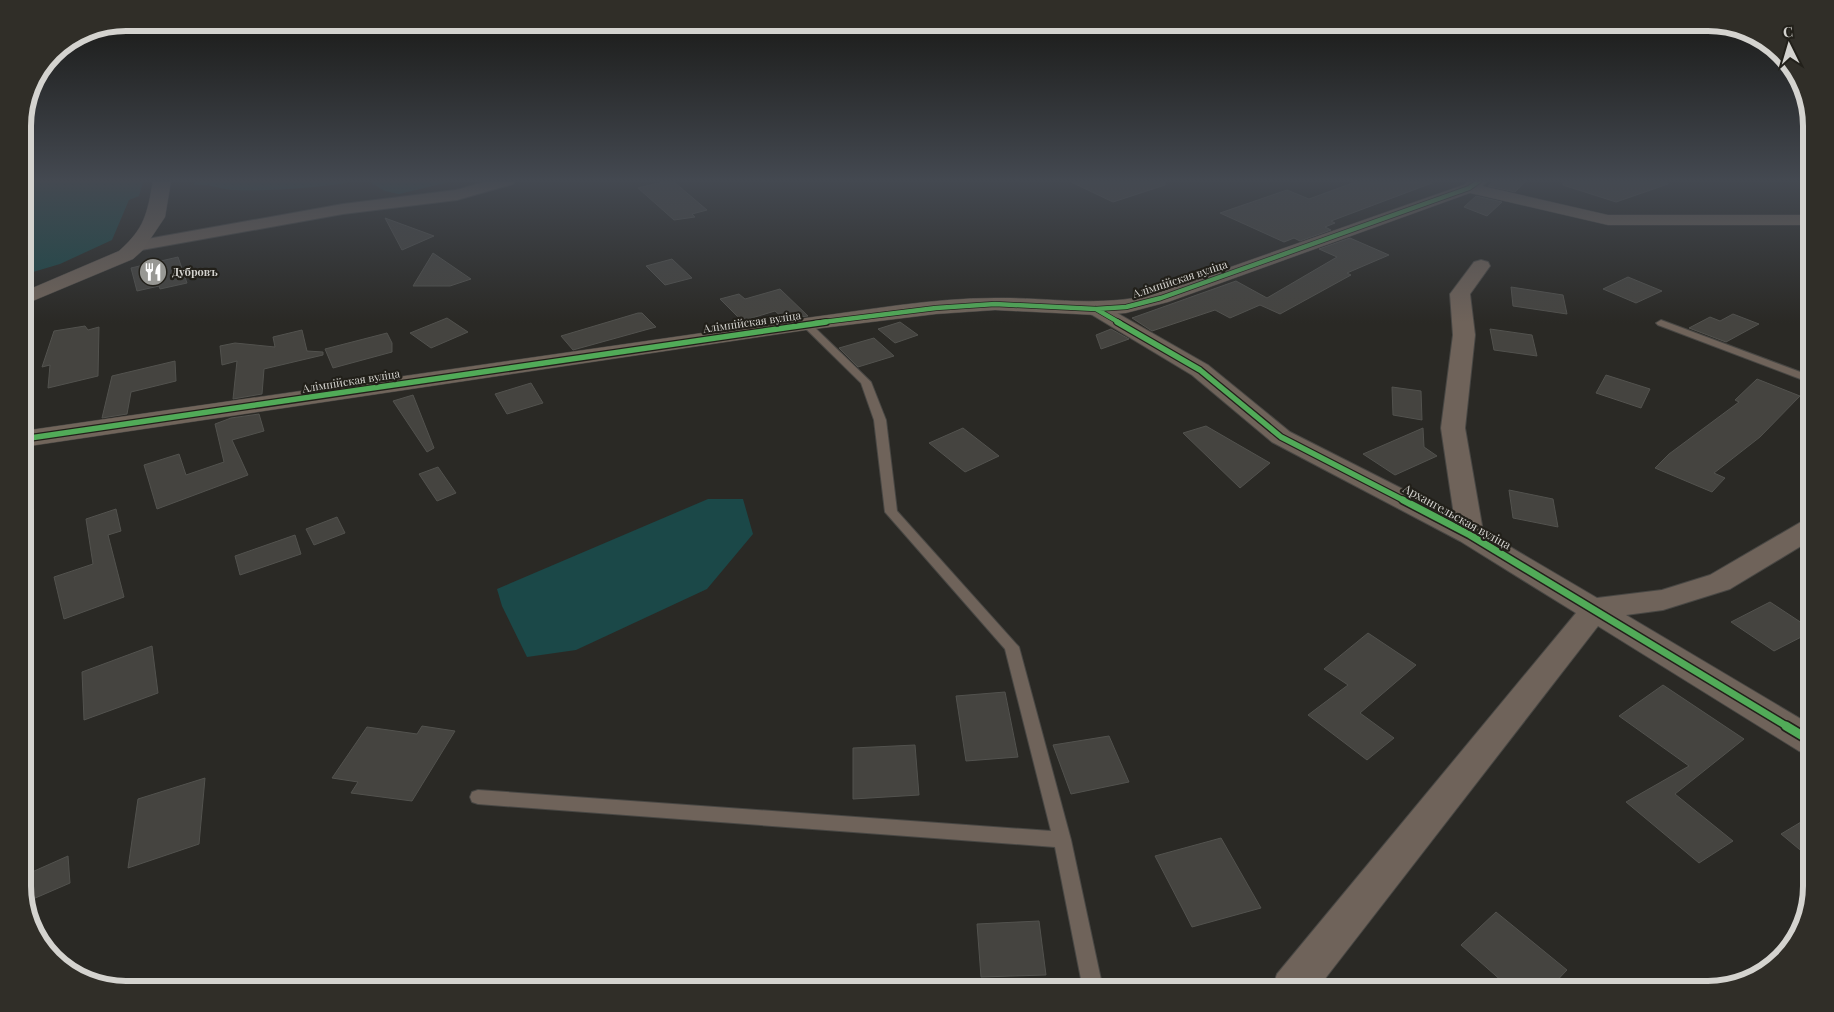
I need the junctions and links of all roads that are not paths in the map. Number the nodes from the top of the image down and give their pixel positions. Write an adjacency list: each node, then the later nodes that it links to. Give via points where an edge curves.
1 (148, 228): 4 (street)
2 (235, 228): 4 (street)
3 (1354, 228): 7 (street, Алімпійская вуліца, via 1161,298 1126,307)
4 (136, 246): 6 (street, via 126,255)
5 (1480, 266): 13 (street, via 1460,294 1464,335 1453,428)
6 (31, 296)
7 (1096, 309): 9 (street, Алімпійская вуліца, via 995,304); 13 (street, Архангельская вуліца, via 1200,370 1281,437)
8 (1661, 323): 10 (lane)
9 (806, 324): 11 (street, Алімпійская вуліца); 17 (lane, via 866,382 880,420 891,512 1012,647)
10 (1803, 377)
11 (31, 438)
12 (1803, 533): 14 (street, via 1720,582 1663,600)
13 (1470, 535): 14 (street, Архангельская вуліца)
14 (1595, 609): 15 (street, Архангельская вуліца); 19 (street)
15 (1803, 736)
16 (478, 797): 17 (lane)
17 (1062, 840): 18 (lane)
18 (1091, 981)
19 (1299, 981)

